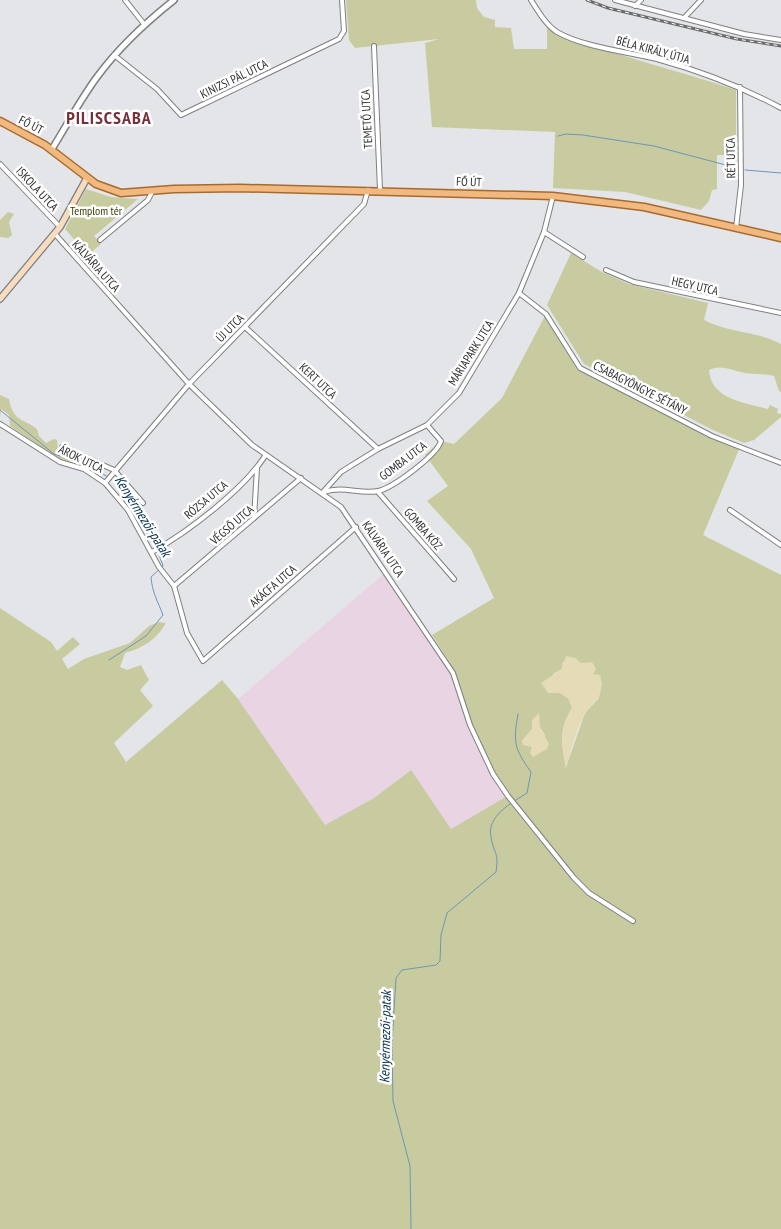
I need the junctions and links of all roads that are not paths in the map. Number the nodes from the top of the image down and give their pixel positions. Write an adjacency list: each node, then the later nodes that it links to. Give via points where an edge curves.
1 (125, 0): 10 (street)
2 (174, 0): 10 (street)
3 (342, 0): 13 (street, KINIZSI PÁL UTCA, via 344,31 339,40 182,115 157,89)
4 (531, 0): 14 (street, BÉLA KIRÁLY ÚTJA, via 549,26 562,34 656,59)
5 (615, 0): 8 (street)
6 (641, 0): 8 (street)
7 (701, 0): 9 (street)
8 (636, 6): 9 (street)
9 (684, 18): 11 (street)
10 (144, 24): 13 (street)
11 (781, 40)
12 (374, 46): 22 (street, TEMETŐ UTCA)
13 (114, 55): 17 (street)
14 (740, 87): 15 (street, BÉLA KIRÁLY ÚTJA); 25 (street, RÉT UTCA, via 741,196)
15 (781, 108)
16 (0, 121): 17 (main road, FŐ ÚT)
17 (52, 149): 19 (main road)
18 (0, 164): 24 (street, ISKOLA UTCA)
19 (87, 178): 20 (main road, via 115,192); 24 (main road)
20 (153, 190): 21 (main road, FŐ ÚT); 29 (street, via 148,200)
21 (368, 190): 22 (main road, FŐ ÚT); 35 (street, ÚJ UTCA, via 364,204)
22 (380, 190): 23 (main road, FŐ ÚT)
23 (553, 196): 25 (main road, FŐ ÚT, via 635,205); 26 (street, MÁRIAPARK UTCA)
24 (60, 228): 27 (main road)
25 (736, 228): 28 (main road, FŐ ÚT)
26 (544, 232): 30 (street); 32 (street, MÁRIAPARK UTCA)
27 (55, 234): 33 (main road); 36 (street, KÁLVÁRIA UTCA)
28 (781, 238)
29 (100, 240)
30 (583, 256)
31 (606, 270): 34 (street, HEGY UTCA, via 634,282)
32 (519, 293): 38 (street, MÁRIAPARK UTCA, via 459,393); 42 (street, CSABAGYÖNGYE SÉTÁNY, via 546,314 580,368 712,436)
33 (0, 299)
34 (781, 313)
35 (245, 327): 36 (street, ÚJ UTCA); 40 (street, KERT UTCA)
36 (189, 384): 41 (street, KÁLVÁRIA UTCA); 44 (street, ÚJ UTCA)
37 (0, 424): 46 (street, ÁROK UTCA, via 60,462 84,469)
38 (427, 425): 40 (street, MÁRIAPARK UTCA); 48 (street, GOMBA UTCA, via 441,441 440,446 396,483)
39 (62, 447): 44 (street)
40 (378, 449): 47 (street, MÁRIAPARK UTCA, via 341,472)
41 (265, 456): 43 (street, RÓZSA UTCA); 45 (street, KÁLVÁRIA UTCA)
42 (781, 463)
43 (257, 468): 51 (street); 54 (street, RÓZSA UTCA, via 216,506)
44 (114, 470): 46 (street, ÚJ UTCA); 49 (street)
45 (301, 478): 47 (street, KÁLVÁRIA UTCA); 51 (street, VÉGSŐ UTCA)
46 (105, 482): 54 (street, ÁROK UTCA, via 128,510)
47 (323, 492): 48 (street, GOMBA UTCA, via 336,488); 52 (street, KÁLVÁRIA UTCA, via 341,507)
48 (378, 492): 55 (street, GOMBA KÖZ)
49 (143, 503)
50 (730, 510): 53 (street)
51 (254, 519): 56 (street, VÉGSŐ UTCA)
52 (356, 527): 57 (street, AKÁCFA UTCA); 58 (street, KÁLVÁRIA UTCA, via 454,672 466,717 493,774 508,796 574,878)
53 (781, 545)
54 (152, 552): 56 (street, ÁROK UTCA)
55 (454, 579)
56 (174, 586): 57 (street, ÁROK UTCA, via 187,633)
57 (203, 661)
58 (633, 921)

